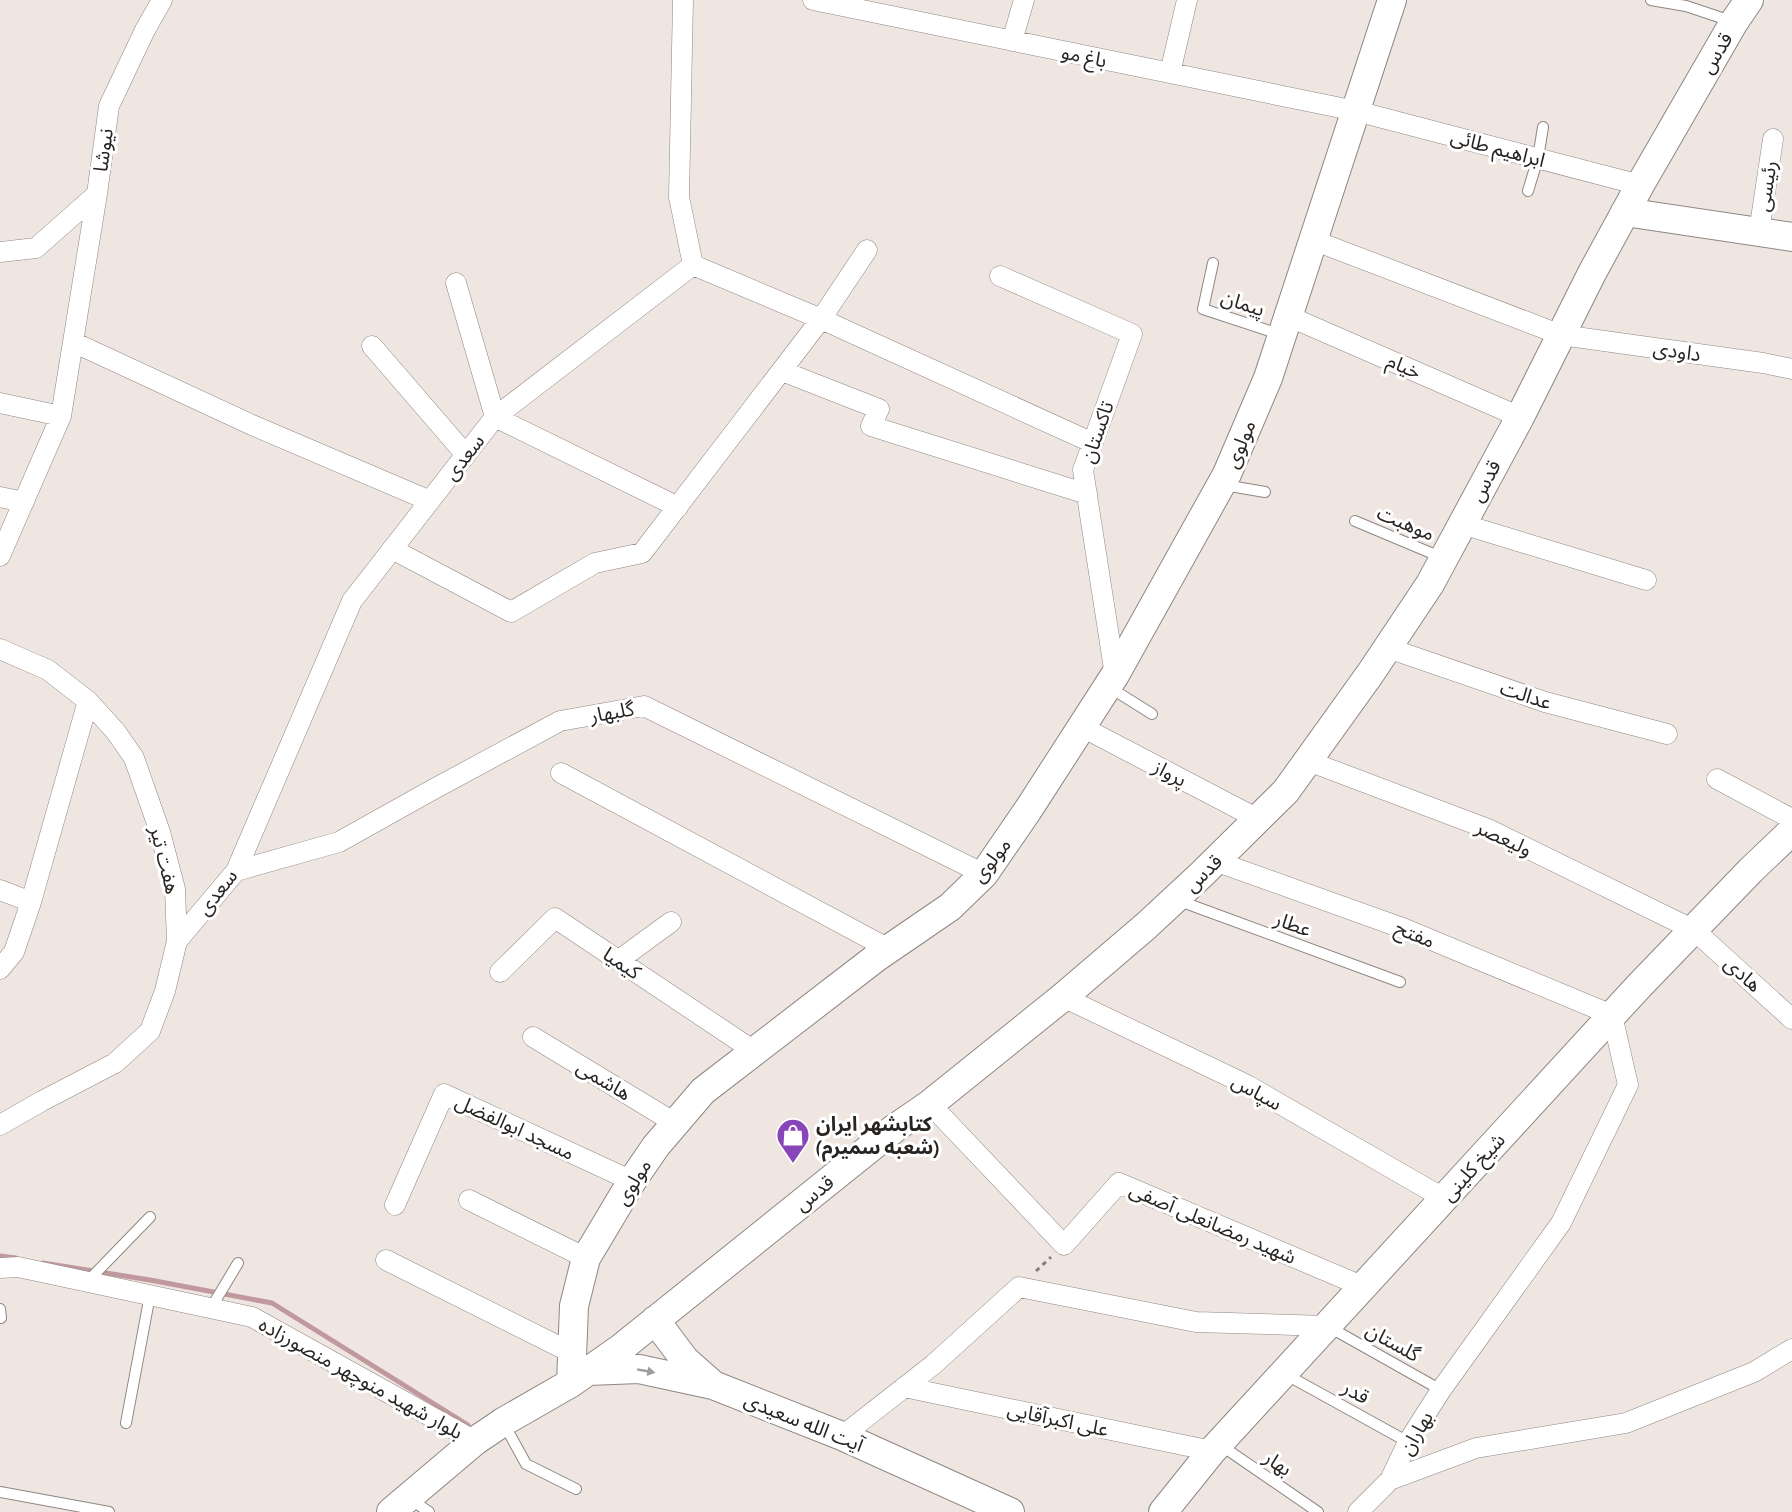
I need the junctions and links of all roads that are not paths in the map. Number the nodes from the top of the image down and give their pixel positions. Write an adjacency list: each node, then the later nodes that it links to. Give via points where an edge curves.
1 (162, 0): 17 (street, نیوشا, via 109,106)
2 (683, 0): 25 (street, via 679,197)
3 (813, 0): 9 (street, باغ مو)
4 (1024, 0): 9 (street)
5 (1187, 0): 10 (street)
6 (1392, 0): 11 (street, مولوی)
7 (1651, 0): 8 (lane)
8 (1742, 11): 15 (street, قدس)
9 (1012, 41): 10 (street, باغ مو)
10 (1170, 73): 11 (street, باغ مو)
11 (1356, 111): 14 (street, ابراهیم طائی); 21 (street, مولوی)
12 (1543, 127): 14 (lane)
13 (1773, 139): 19 (street, رئیسی)
14 (1538, 158): 15 (street, ابراهیم طائی); 16 (lane)
15 (1640, 185): 18 (street, قدس)
16 (1528, 191)
17 (97, 194): 23 (street, نیوشا, via 36,248); 31 (street)
18 (1625, 212): 19 (street); 30 (street, قدس)
19 (1759, 232): 20 (street)
20 (1792, 237)
21 (1313, 240): 29 (street, مولوی); 30 (street)
22 (867, 250): 28 (street)
23 (0, 252)
24 (1213, 263): 29 (lane, پیمان, via 1203,309)
25 (693, 266): 28 (street); 37 (street, سعدی)
26 (1000, 276): 39 (street, تاکستان, via 1132,333)
27 (456, 283): 37 (street)
28 (821, 319): 34 (street); 39 (street)
29 (1285, 325): 38 (street, خیام); 41 (street, مولوی, via 1268,378)
30 (1561, 335): 33 (street, داودی); 38 (street, قدس)
31 (73, 342): 36 (street); 45 (street)
32 (372, 346): 40 (street)
33 (1792, 369)
34 (782, 371): 43 (street, via 879,409 872,426); 47 (street)
35 (0, 403): 36 (street)
36 (61, 416): 46 (street)
37 (495, 417): 40 (street, سعدی); 47 (street)
38 (1520, 417): 49 (street, قدس)
39 (1093, 443): 43 (street, تاکستان, via 1083,470)
40 (466, 455): 45 (street, سعدی)
41 (1222, 484): 42 (lane); 56 (street, مولوی)
42 (1265, 492)
43 (1087, 494): 56 (street, تاکستان)
44 (0, 497): 46 (street)
45 (430, 501): 50 (street, سعدی)
46 (24, 502): 51 (street)
47 (678, 507): 50 (street, via 642,553 595,563 512,612)
48 (1355, 521): 52 (lane, موهبت)
49 (1462, 524): 52 (street, قدس); 53 (street)
50 (392, 549): 68 (street, سعدی, via 352,601)
51 (0, 556)
52 (1444, 558): 54 (street, قدس)
53 (1646, 580)
54 (1388, 648): 60 (street, عدالت, via 1545,702); 61 (street, قدس)
55 (0, 649): 57 (street, هفت تیر, via 48,670)
56 (1112, 681): 58 (lane); 59 (street, مولوی)
57 (88, 701): 72 (street); 75 (street, هفت تیر, via 134,758 175,889)
58 (1152, 714)
59 (1082, 727): 64 (street, پرواز); 69 (street, مولوی)
60 (1667, 734)
61 (1308, 761): 64 (street, قدس, via 1287,791); 74 (street, ولیعصر, via 1488,830)
62 (561, 773): 76 (street)
63 (1717, 779): 65 (street)
64 (1258, 819): 67 (street, قدس)
65 (1792, 819)
66 (1792, 831): 74 (street, شیخ کلینی)
67 (1215, 861): 71 (street, قدس); 82 (street, مفتح, via 1405,929)
68 (236, 871): 69 (street, گلبهار, via 339,842 560,721 644,706); 75 (street, سعدی)
69 (984, 874): 76 (street, مولوی, via 950,907)
70 (0, 890): 72 (street)
71 (1175, 899): 80 (lane, عطار); 81 (street, قدس)
72 (31, 902): 78 (street, via 14,952)
73 (671, 922): 77 (street)
74 (1694, 930): 82 (street, شیخ کلینی); 83 (street, هادی)
75 (177, 941): 88 (street, هفت تیر, via 150,1031 115,1063)
76 (889, 949): 85 (street, مولوی)
77 (619, 960): 79 (street, کیمیا, via 555,918); 85 (street, کیمیا)
78 (0, 969)
79 (500, 972)
80 (1400, 981)
81 (1063, 997): 86 (street, قدس); 90 (street, سپاس, via 1247,1085)
82 (1612, 1015): 90 (street, شیخ کلینی); 109 (street, بهاران, via 1628,1085 1561,1223)
83 (1792, 1019)
84 (533, 1037): 87 (street, هاشمی)
85 (754, 1051): 87 (street, مولوی, via 703,1091)
86 (930, 1104): 99 (street, شهید رمضانعلی آصفی, via 1064,1245 1119,1183); 102 (street, قدس)
87 (675, 1123): 89 (street, مولوی)
88 (0, 1125)
89 (632, 1181): 92 (street, مسجد ابوالفضل, via 444,1094); 94 (street, مولوی)
90 (1444, 1199): 99 (street, شیخ کلینی)
91 (470, 1200): 94 (street)
92 (395, 1205)
93 (150, 1217): 98 (lane)
94 (586, 1258): 105 (street, مولوی, via 574,1306)
95 (386, 1260): 105 (street)
96 (238, 1263): 101 (lane)
97 (0, 1268): 98 (street, بلوار شهید منوچهر منصورزاده, via 18,1267)
98 (89, 1279): 100 (street, بلوار شهید منوچهر منصورزاده)
99 (1364, 1287): 103 (street, شیخ کلینی)
100 (150, 1295): 101 (street, بلوار شهید منوچهر منصورزاده); 111 (lane)
101 (214, 1304): 113 (street, بلوار شهید منوچهر منصورزاده, via 252,1317)
102 (656, 1320): 105 (street, قدس, via 621,1348); 107 (street, via 685,1360)
103 (1327, 1326): 106 (street, شیخ کلینی); 108 (street, via 1196,1322 1019,1287); 109 (lane, گلستان)
104 (1792, 1349): 116 (street, بهاران, via 1754,1372 1626,1423 1476,1448)
105 (577, 1369): 107 (street, آیت الله سعیدی, one-way to 107, via 639,1369); 110 (street, قدس)
106 (1285, 1373): 114 (lane, قدر); 115 (street, شیخ کلینی)
107 (713, 1385): 112 (street, آیت الله سعیدی)
108 (904, 1388): 112 (street); 115 (street, علی اکبرآقایی)
109 (1441, 1390): 114 (street, بهاران)
110 (503, 1422): 113 (street, قدس); 117 (lane, via 526,1464)
111 (126, 1424)
112 (842, 1436): 121 (street, آیت الله سعیدی)
113 (475, 1441): 119 (street, قدس)
114 (1408, 1442): 116 (street, بهاران)
115 (1215, 1447): 122 (street, شیخ کلینی); 123 (lane, بهار)
116 (1390, 1480): 124 (street)
117 (576, 1489)
118 (0, 1492): 120 (lane)
119 (409, 1507)
120 (109, 1512)
121 (1010, 1512)
122 (1163, 1512)
123 (1318, 1512)
124 (1358, 1512)

